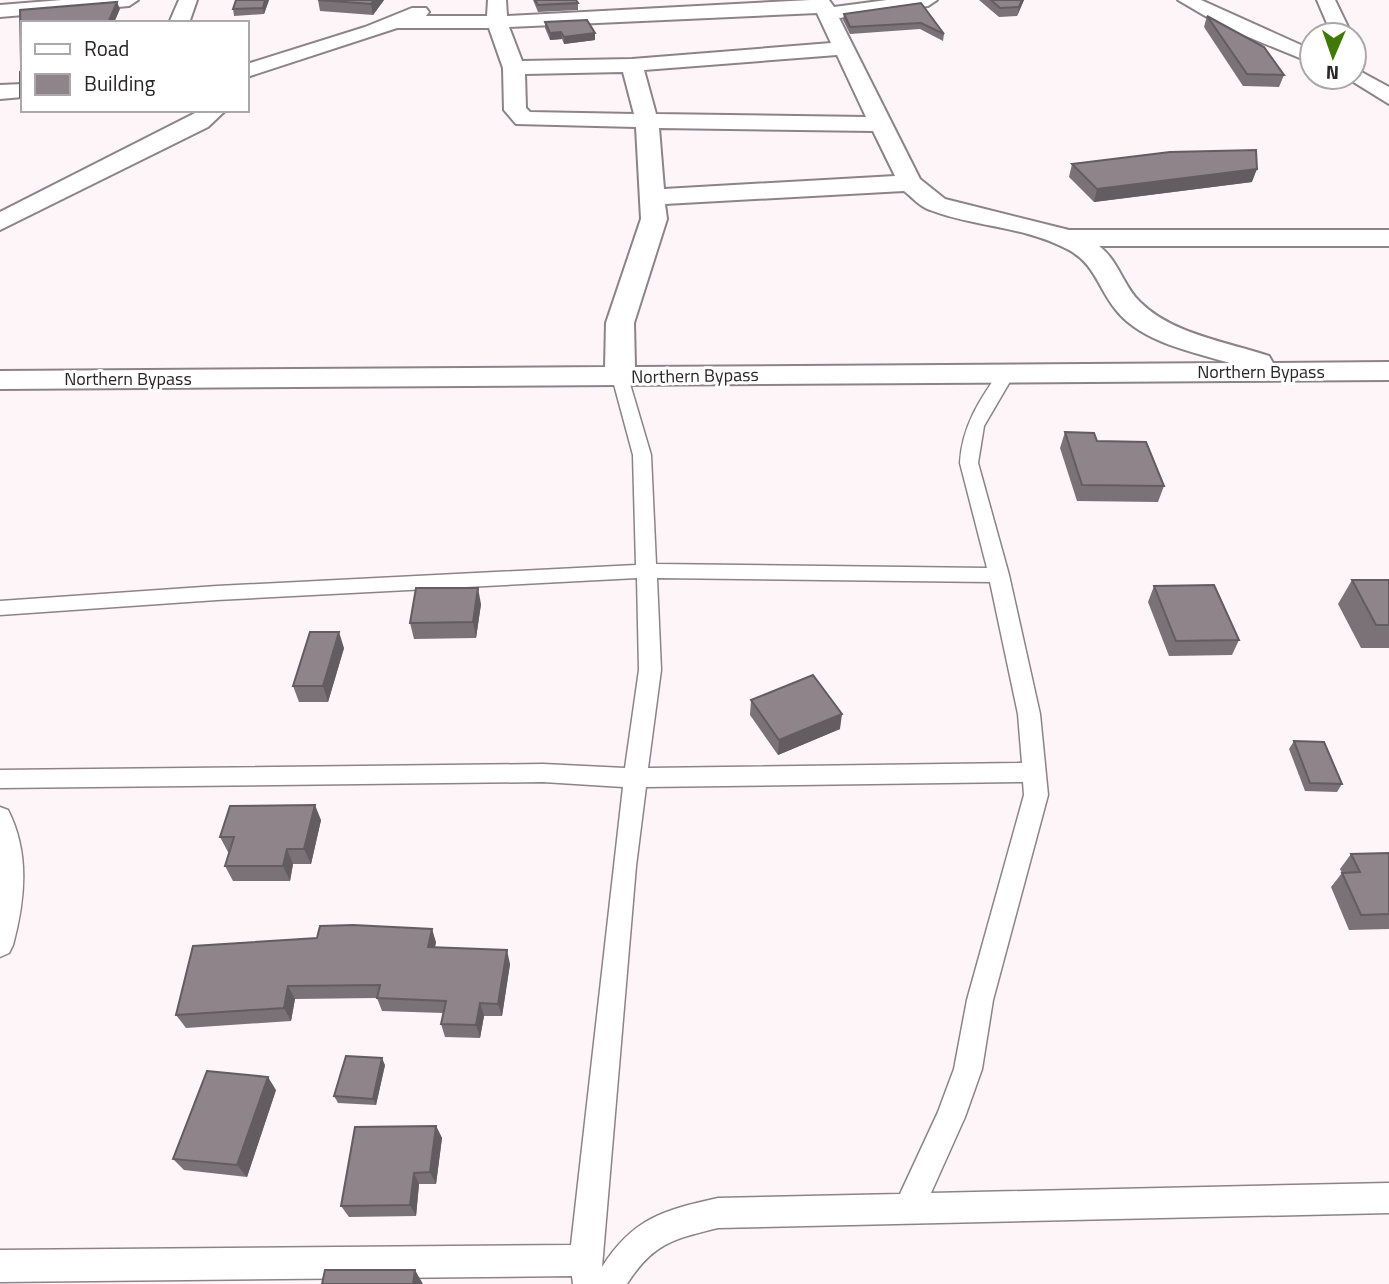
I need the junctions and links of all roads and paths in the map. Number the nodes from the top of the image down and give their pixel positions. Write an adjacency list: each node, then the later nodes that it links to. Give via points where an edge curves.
1 (129, 0): 7 (street)
2 (188, 0): 13 (street)
3 (442, 0): 15 (street)
4 (928, 0): 9 (street)
5 (1186, 0): 18 (street)
6 (1326, 0): 14 (street)
7 (103, 2): 10 (street); 12 (street)
8 (715, 6): 9 (street); 11 (street)
9 (825, 7): 17 (street)
10 (0, 11)
11 (497, 11): 15 (street); 21 (street)
12 (97, 21)
13 (180, 21)
14 (1336, 21)
15 (398, 22): 19 (street)
16 (248, 47): 19 (street)
17 (845, 48): 20 (street); 31 (street)
18 (1298, 51)
19 (276, 59): 22 (street)
20 (632, 65): 21 (street); 30 (street)
21 (514, 68): 30 (street, via 515,110 524,119)
22 (248, 69)
23 (1368, 71): 24 (street)
24 (1389, 72)
25 (1368, 79): 28 (street)
26 (21, 90): 27 (street)
27 (0, 92)
28 (1389, 97)
29 (212, 112): 34 (street)
30 (647, 122): 31 (street); 33 (street)
31 (880, 124): 32 (street)
32 (910, 184): 33 (street); 35 (street, via 936,204)
33 (653, 197): 40 (street, via 653,228 620,323)
34 (0, 222)
35 (1068, 238): 36 (street); 38 (street, via 1094,253 1127,306 1140,318)
36 (1389, 238)
37 (1389, 371): 38 (street, Northern Bypass)
38 (1286, 372): 39 (street, Northern Bypass)
39 (1007, 373): 40 (street, Northern Bypass); 43 (lane, via 976,417 968,445)
40 (620, 377): 41 (street, Northern Bypass); 42 (lane, via 642,455)
41 (0, 380)
42 (647, 571): 43 (lane); 44 (lane); 46 (lane, via 650,670)
43 (999, 575): 45 (lane, via 1029,714)
44 (0, 608)
45 (1036, 772): 46 (lane); 51 (lane, via 1032,819 980,1000 968,1069)
46 (635, 778): 47 (lane, via 543,773); 53 (lane)
47 (0, 779)
48 (0, 817): 49 (lane, via 11,870)
49 (0, 945)
50 (1389, 1198): 51 (lane)
51 (909, 1208): 54 (lane, via 718,1213 656,1228 628,1252)
52 (0, 1266): 53 (lane)
53 (587, 1272)
54 (609, 1284)

